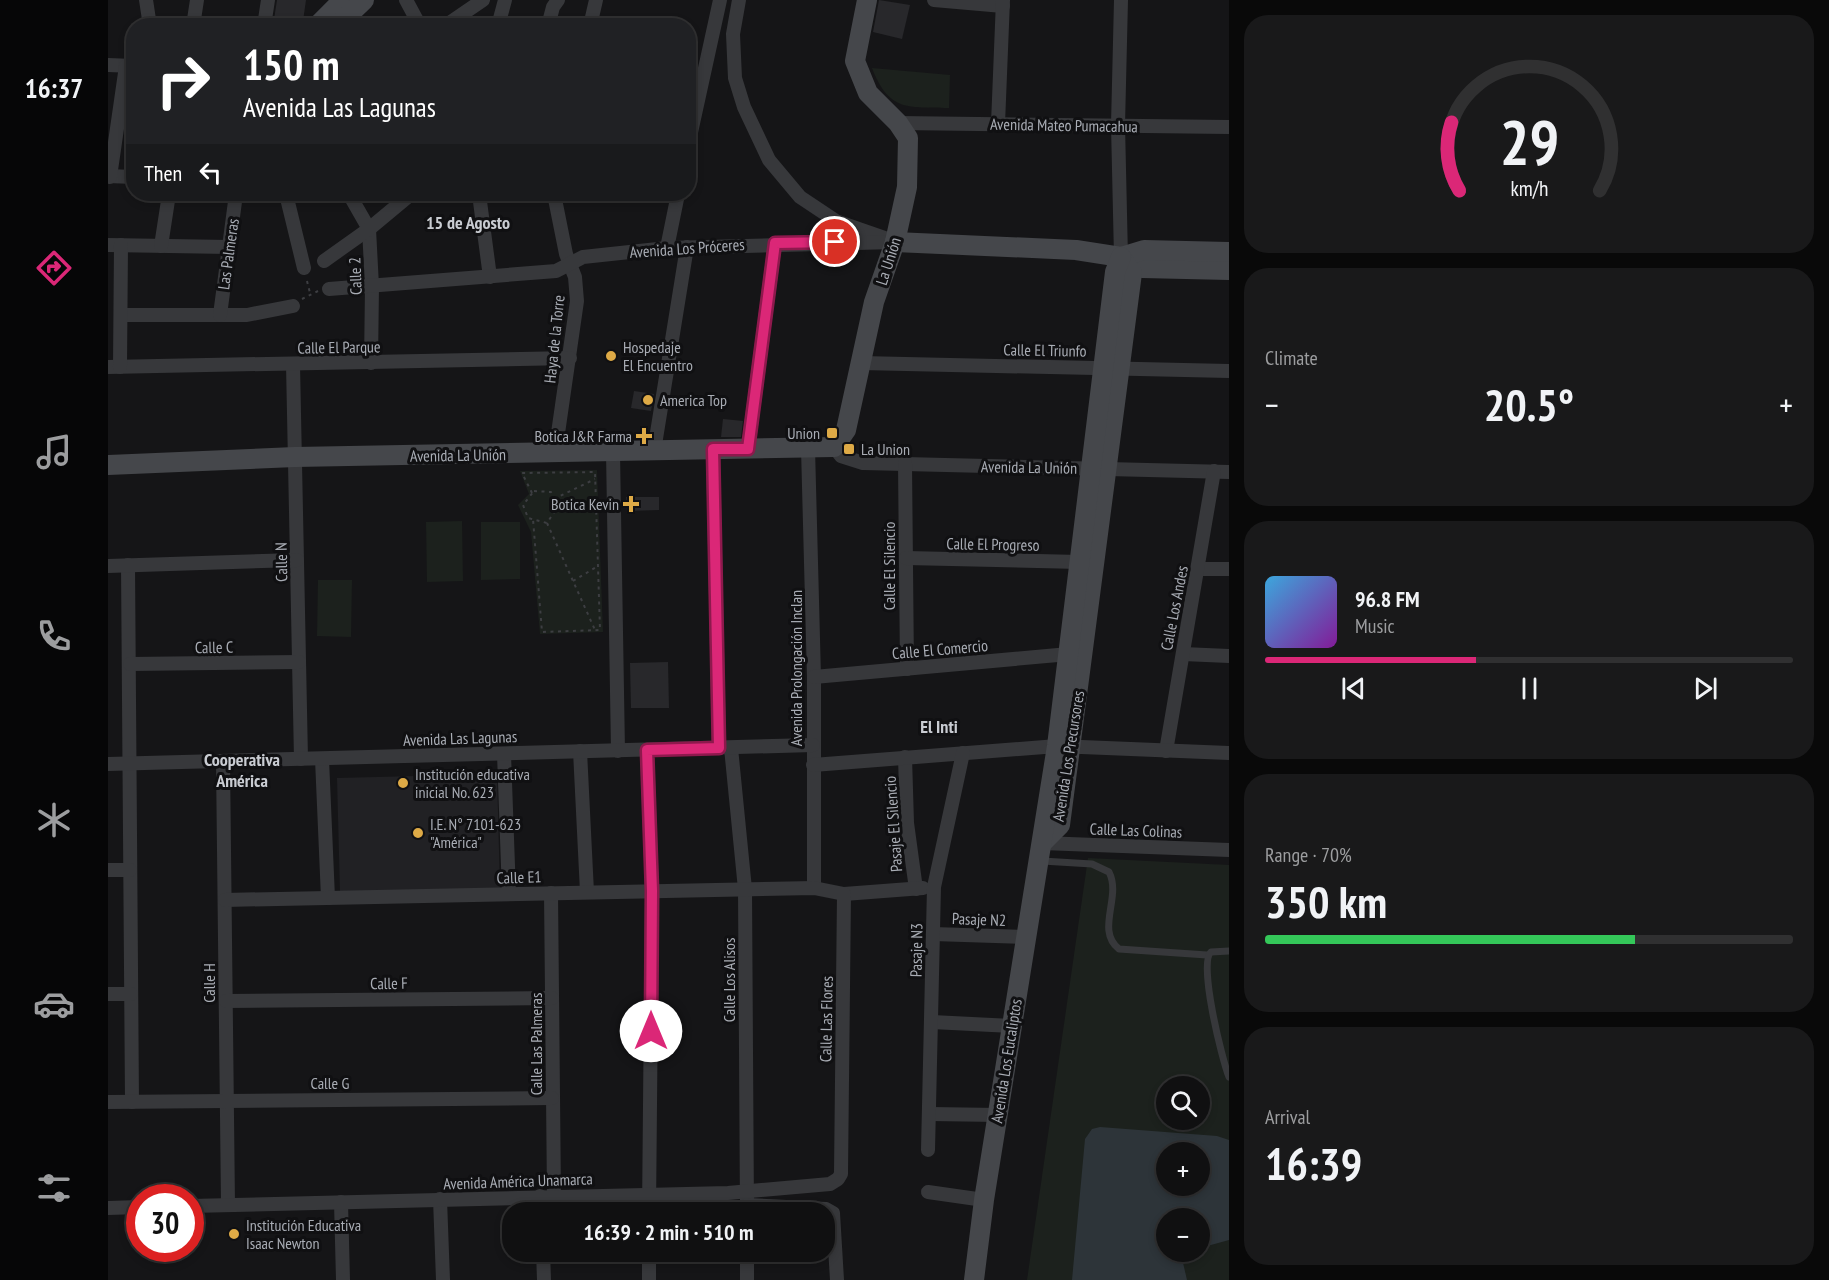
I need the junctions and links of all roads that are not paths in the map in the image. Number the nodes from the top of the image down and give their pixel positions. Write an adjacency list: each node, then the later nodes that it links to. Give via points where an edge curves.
1 (146, 0): 17 (street)
2 (197, 0): 18 (street)
3 (268, 0): 19 (street)
4 (343, 0): 20 (street)
5 (364, 0): 21 (street)
6 (406, 0): 22 (street)
7 (483, 0): 23 (street)
8 (505, 0): 24 (street)
9 (558, 0): 25 (street)
10 (596, 0): 26 (street)
11 (720, 0): 30 (street)
12 (739, 0): 46 (street, via 733,34 735,78 769,160 800,197 836,221)
13 (867, 0): 31 (street, La Unión, via 855,62 868,93)
14 (934, 0): 16 (street)
15 (1121, 0): 33 (street, Avenida Los Precursores)
16 (1003, 3): 32 (street)
17 (149, 18)
18 (194, 18)
19 (265, 18)
20 (325, 18)
21 (346, 18)
22 (416, 18)
23 (457, 18)
24 (500, 18)
25 (550, 18)
26 (592, 18)
27 (108, 65): 28 (street)
28 (126, 66)
29 (126, 87): 35 (street)
30 (696, 110)
31 (898, 123): 32 (street, Avenida Mateo Pumacahua); 46 (street, La Unión, via 908,138 907,187)
32 (998, 124): 33 (street, Avenida Mateo Pumacahua)
33 (1118, 125): 34 (street, Avenida Mateo Pumacahua); 54 (street, Avenida Los Precursores)
34 (1229, 127)
35 (109, 176): 36 (street)
36 (126, 177)
37 (168, 201): 49 (street)
38 (235, 201): 50 (street, Las Palmeras)
39 (288, 201): 57 (street)
40 (353, 201): 45 (street, Calle 2)
41 (403, 201): 45 (street)
42 (479, 201): 59 (street)
43 (556, 201): 56 (street, Haya de la Torre)
44 (677, 201): 52 (street)
45 (369, 229): 55 (street); 60 (street, Calle 2)
46 (896, 242): 47 (street, Avenida Los Próceres); 54 (street, Avenida Los Próceres, via 1076,250); 67 (street, La Unión, via 874,302)
47 (775, 243): 51 (street, Avenida Los Próceres); 75 (street)
48 (115, 245): 49 (street); 63 (street)
49 (161, 246): 50 (street)
50 (229, 247): 64 (street, Las Palmeras)
51 (687, 247): 52 (street, Avenida Los Próceres); 76 (street)
52 (667, 248): 56 (street, Avenida Los Próceres, via 583,257)
53 (1229, 252): 54 (street, Avenida Los Próceres, via 1143,250)
54 (1120, 257): 58 (street, Avenida Los Próceres, via 1142,268); 70 (street, Avenida Los Precursores, via 1114,272)
55 (324, 261)
56 (570, 263): 59 (street, Avenida Los Próceres, via 556,271); 65 (street, Haya de la Torre, via 577,301)
57 (304, 268)
58 (1229, 270)
59 (490, 277): 60 (street, Avenida Los Próceres)
60 (372, 286): 61 (street, Avenida Los Próceres); 66 (street, Calle 2)
61 (329, 289)
62 (293, 306): 64 (street, via 247,315)
63 (122, 315): 64 (street); 69 (street)
64 (220, 315)
65 (570, 358): 66 (street, Calle El Parque); 78 (street, Haya de la Torre)
66 (371, 363): 68 (street, Calle El Parque)
67 (861, 363): 70 (street, Calle El Triunfo); 72 (street, La Unión, via 846,429)
68 (293, 364): 69 (street, Calle El Parque); 79 (street, Calle N)
69 (114, 367)
70 (1112, 368): 71 (street, Calle El Triunfo); 82 (street, Avenida Los Precursores)
71 (1229, 371)
72 (834, 447): 73 (street); 80 (street, Avenida La Unión, via 841,456 852,460)
73 (808, 448): 75 (street, Avenida La Unión); 98 (street, Avenida Prolongación Inclan)
74 (713, 449): 75 (street, Avenida La Unión); 76 (street, Avenida La Unión); 101 (street, Calle Los Alisos)
75 (748, 449)
76 (654, 451): 77 (street, Avenida La Unión)
77 (613, 452): 78 (street, Avenida La Unión); 104 (street)
78 (555, 454): 79 (street, Avenida La Unión)
79 (295, 458): 81 (street, Avenida La Unión); 86 (street, Calle N)
80 (905, 463): 82 (street, Avenida La Unión); 85 (street, Calle El Silencio)
81 (108, 465)
82 (1099, 468): 83 (street, Avenida La Unión); 87 (street, Avenida Los Precursores); 100 (street, Avenida Los Precursores)
83 (1214, 471): 84 (street, Avenida La Unión); 90 (street, Calle Los Andes)
84 (1229, 472)
85 (906, 558): 87 (street, Calle El Progreso); 97 (street, Calle El Silencio)
86 (297, 560): 88 (street); 95 (street, Calle N)
87 (1080, 562): 92 (street, Avenida Los Precursores)
88 (128, 565): 89 (street); 96 (street)
89 (108, 566)
90 (1199, 569): 91 (street); 93 (street, Calle Los Andes)
91 (1229, 569)
92 (1069, 654): 97 (street, Calle El Comercio); 100 (street, Avenida Los Precursores)
93 (1183, 654): 94 (street); 105 (street, Calle Los Andes)
94 (1229, 656)
95 (299, 662): 96 (street, Calle C); 110 (street, Calle N)
96 (130, 664): 114 (street)
97 (907, 669): 98 (street, Calle El Comercio)
98 (814, 677): 99 (street, Avenida Prolongación Inclan)
99 (813, 745): 101 (street, Avenida Las Lagunas); 115 (street, Avenida Prolongación Inclan)
100 (1064, 747): 105 (street); 106 (street); 117 (street, Avenida Los Precursores)
101 (725, 748): 102 (street, Avenida Las Lagunas); 123 (street, Calle Los Alisos)
102 (647, 750): 104 (street, Avenida Las Lagunas); 124 (street)
103 (580, 751): 104 (street, Avenida Las Lagunas); 108 (street, Avenida Las Lagunas); 125 (street)
104 (618, 751)
105 (1166, 751): 107 (street)
106 (963, 753): 109 (street); 120 (street, Pasaje N3)
107 (1229, 753)
108 (504, 754): 111 (street, Avenida Las Lagunas); 127 (street)
109 (905, 758): 115 (street); 122 (street, Pasaje El Silencio, via 907,823)
110 (301, 759): 111 (street, Avenida Las Lagunas); 112 (street, Avenida Las Lagunas)
111 (322, 759): 129 (street)
112 (223, 761): 114 (street, Avenida Las Lagunas); 130 (street, Calle H)
113 (108, 764): 114 (street, Avenida Las Lagunas)
114 (130, 764): 119 (street)
115 (813, 765): 121 (street, Avenida Prolongación Inclan)
116 (1229, 850): 117 (street, Calle Las Colinas)
117 (1041, 852): 132 (street, Avenida Los Eucaliptos); 134 (lane, via 1109,872 1114,888 1108,928 1112,943 1119,949)
118 (108, 870): 119 (street)
119 (130, 870): 136 (street)
120 (934, 887): 122 (street); 131 (street, Pasaje N3)
121 (814, 888): 123 (street, Calle E1); 128 (street)
122 (916, 888): 128 (street)
123 (745, 889): 124 (street, Calle E1); 159 (street, Calle Los Alisos)
124 (652, 891): 125 (street, Calle E1); 151 (street)
125 (587, 892): 126 (street, Calle E1)
126 (551, 893): 127 (street, Calle E1); 137 (street, Calle Las Palmeras)
127 (509, 894): 129 (street, Calle E1)
128 (844, 894): 149 (street, Calle Las Flores)
129 (328, 898): 130 (street, Calle E1)
130 (225, 900): 138 (street, Calle H)
131 (933, 934): 132 (street, Pasaje N2); 139 (street, Pasaje N3)
132 (1025, 937): 140 (street, Avenida Los Eucaliptos)
133 (1229, 951): 134 (lane, via 1217,950)
134 (1207, 955): 141 (lane, via 1213,1009)
135 (108, 994): 136 (street)
136 (131, 994): 145 (street)
137 (552, 998): 138 (street, Calle F); 142 (street, Calle Las Palmeras)
138 (226, 1001): 143 (street, Calle H)
139 (932, 1022): 140 (street); 146 (street, Pasaje N3)
140 (1012, 1026): 147 (street, Avenida Los Eucaliptos)
141 (1229, 1077)
142 (552, 1098): 143 (street, Calle G); 152 (street, Calle Las Palmeras)
143 (226, 1100): 145 (street, Calle G); 161 (street, Calle H)
144 (108, 1102): 145 (street, Calle G)
145 (132, 1102)
146 (930, 1114): 147 (street); 148 (street, Pasaje N3)
147 (999, 1115): 154 (street, Avenida Los Eucaliptos)
148 (928, 1150)
149 (841, 1174): 160 (street, Avenida América Unamarca, via 830,1184)
150 (928, 1192): 154 (street)
151 (650, 1193): 152 (street, Avenida América Unamarca); 157 (street); 158 (street, Avenida América Unamarca)
152 (547, 1196): 153 (street, Avenida América Unamarca); 156 (street, Calle Las Palmeras)
153 (440, 1199): 155 (street, Avenida América Unamarca); 170 (street)
154 (984, 1200): 175 (street, Avenida Los Eucaliptos)
155 (341, 1202): 161 (street, Avenida América Unamarca); 169 (street)
156 (545, 1202)
157 (650, 1202)
158 (737, 1202)
159 (747, 1202)
160 (751, 1202)
161 (228, 1205): 162 (street, Avenida América Unamarca)
162 (204, 1206)
163 (126, 1207): 164 (street)
164 (108, 1208)
165 (835, 1246): 174 (street)
166 (543, 1262): 171 (street)
167 (649, 1262): 172 (street)
168 (747, 1262): 173 (street)
169 (343, 1280)
170 (443, 1280)
171 (544, 1280)
172 (649, 1280)
173 (747, 1280)
174 (837, 1280)
175 (974, 1280)

